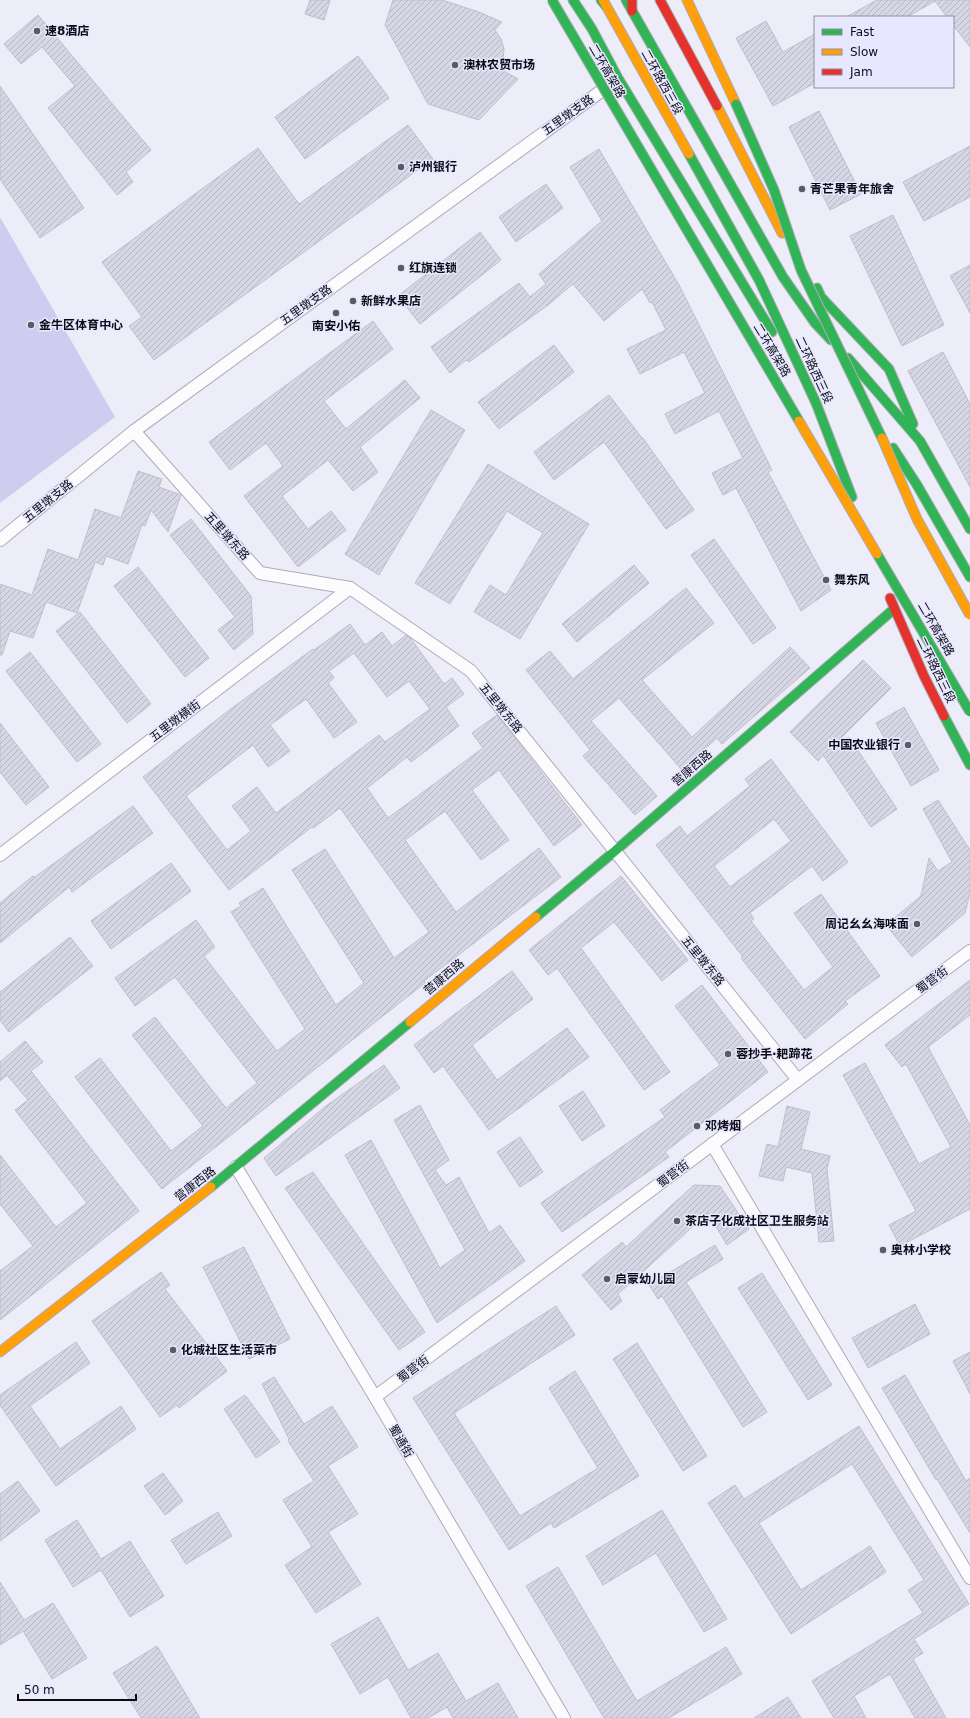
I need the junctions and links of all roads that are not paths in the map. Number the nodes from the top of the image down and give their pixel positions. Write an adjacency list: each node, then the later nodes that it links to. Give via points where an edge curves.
1 (551, 0): 22 (main road, 二环高架路, bridge)
2 (573, 0): 10 (main road, via 592,28)
3 (626, 0): 9 (main road, 二环路西三段)
4 (632, 0): 9 (main road)
5 (660, 0): 11 (main road, bridge)
6 (679, 0): 15 (main road, via 821,296 889,370)
7 (687, 0): 11 (main road, bridge, via 774,190)
8 (603, 2): 12 (main road, 二环路西三段, via 759,280)
9 (632, 11): 15 (main road, 二环路西三段, via 783,277 815,323)
10 (618, 78): 12 (main road); 14 (street, 五里墩支路)
11 (801, 270): 13 (main road, bridge)
12 (816, 403): 20 (main road, 二环路西三段)
13 (874, 420): 18 (main road, bridge, via 917,485); 21 (main road, bridge, via 917,519)
14 (134, 431): 17 (street, 五里墩支路); 19 (street, 五里墩东路, via 260,573)
15 (920, 441): 16 (main road, 二环路西三段)
16 (970, 529)
17 (0, 540)
18 (970, 577)
19 (350, 588): 24 (street, 五里墩东路, via 471,671); 25 (street, 五里墩横街)
20 (894, 609): 23 (main road, 二环路西三段, via 924,676); 24 (main road, 营康西路)
21 (970, 615)
22 (970, 712)
23 (970, 765)
24 (615, 851): 27 (street, 五里墩东路); 29 (main road, 营康西路)
25 (0, 855)
26 (970, 951): 27 (street, 蜀营街)
27 (798, 1080): 28 (street, 蜀营街)
28 (712, 1144): 31 (street, 蜀营街); 32 (street)
29 (236, 1166): 30 (main road, 营康西路); 31 (street, 蜀通街)
30 (2, 1348)
31 (375, 1397): 33 (street, 蜀通街)
32 (970, 1578)
33 (564, 1718)

